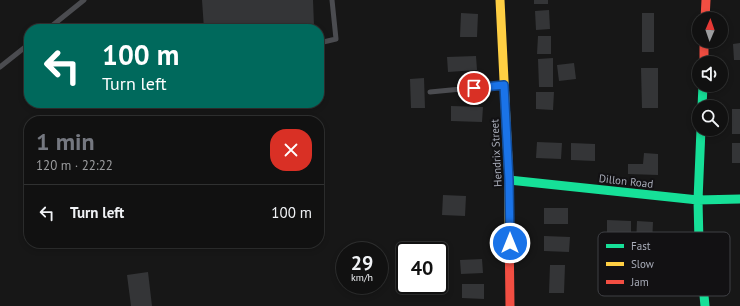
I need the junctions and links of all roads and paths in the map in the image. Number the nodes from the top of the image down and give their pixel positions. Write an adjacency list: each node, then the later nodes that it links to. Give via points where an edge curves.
1 (84, 0): 6 (lane)
2 (332, 0): 7 (lane, via 336,39)
3 (500, 0): 10 (street, Hendrix Street)
4 (706, 0): 5 (street)
5 (705, 12)
6 (54, 24)
7 (324, 42)
8 (24, 48): 9 (lane)
9 (0, 66)
10 (504, 85): 11 (lane); 13 (street, Hendrix Street)
11 (430, 92)
12 (701, 136): 15 (street)
13 (509, 180): 15 (street, Dillon Road); 18 (street, Hendrix Street)
14 (740, 199): 15 (street, Dillon Road)
15 (698, 200): 16 (street)
16 (699, 232)
17 (704, 296): 19 (street)
18 (510, 306)
19 (705, 306)

